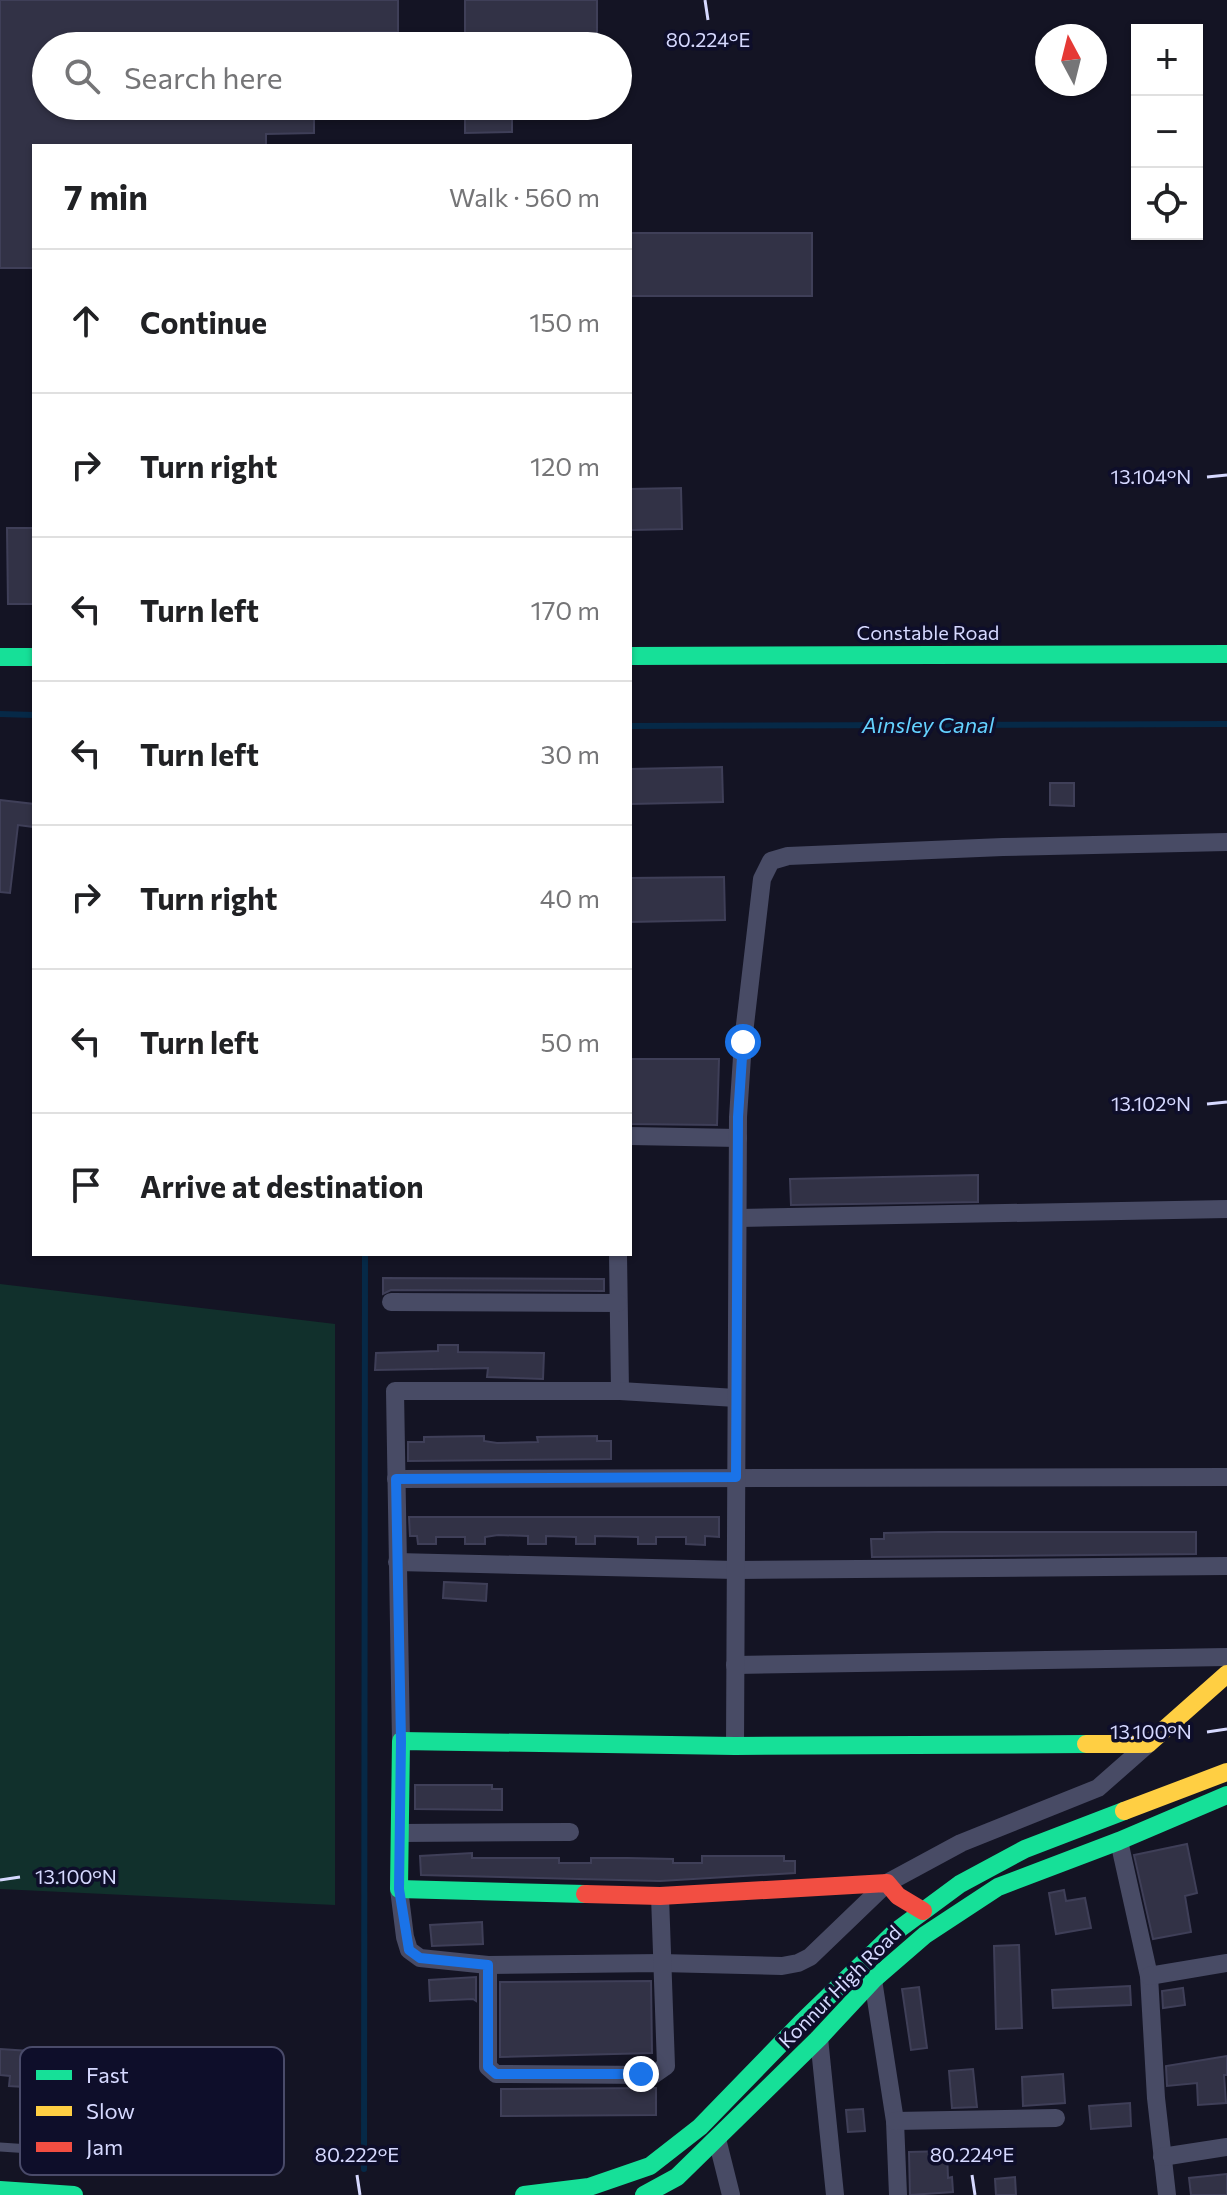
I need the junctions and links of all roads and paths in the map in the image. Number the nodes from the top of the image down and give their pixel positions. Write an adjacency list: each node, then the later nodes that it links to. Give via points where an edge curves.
1 (1227, 654): 2 (street, Constable Road)
2 (632, 656)
3 (0, 657): 4 (street)
4 (32, 657)
5 (1227, 842): 7 (street, via 1003,847 771,861 762,879 751,964)
6 (632, 1136): 7 (street)
7 (738, 1138): 9 (street)
8 (1227, 1209): 9 (street)
9 (739, 1218): 14 (street)
10 (618, 1256): 12 (street)
11 (391, 1302): 12 (street)
12 (618, 1303): 13 (street)
13 (620, 1391): 14 (street); 17 (street, via 395,1391)
14 (736, 1398): 15 (street)
15 (736, 1477): 16 (street); 17 (street); 20 (street)
16 (1227, 1477)
17 (396, 1479): 18 (street)
18 (397, 1562): 20 (street); 24 (street)
19 (1227, 1566): 20 (street)
20 (735, 1570): 22 (street)
21 (1227, 1657): 22 (street)
22 (735, 1665): 26 (street)
23 (1227, 1674): 25 (street)
24 (401, 1741): 26 (street); 30 (street)
25 (1148, 1744): 26 (street); 32 (street, via 1098,1788 961,1843)
26 (735, 1746)
27 (1227, 1772): 35 (street, via 1025,1849)
28 (1227, 1795): 31 (street, Konnur High Road)
29 (570, 1832): 30 (street)
30 (400, 1833): 33 (street)
31 (1119, 1841): 39 (street); 40 (street, Konnur High Road, via 998,1887 925,1935)
32 (887, 1883): 34 (street); 35 (street); 36 (street, via 798,1963)
33 (399, 1889): 34 (street); 38 (street, via 409,1950 420,1958)
34 (660, 1896): 36 (street)
35 (923, 1911): 51 (street, via 885,1942 700,2127 650,2166 589,2187)
36 (661, 1963): 38 (street); 38 (street, via 666,2066 653,2075 496,2074 488,2067)
37 (1227, 1963): 39 (street)
38 (488, 1965)
39 (1149, 1976): 48 (street)
40 (873, 1980): 41 (street, Konnur High Road); 43 (street)
41 (819, 2038): 44 (street, Konnur High Road); 54 (street)
42 (1056, 2118): 43 (street)
43 (895, 2121): 55 (street)
44 (717, 2139): 52 (street, Konnur High Road, via 677,2177); 53 (street)
45 (0, 2147): 47 (lane)
46 (1227, 2147): 48 (street)
47 (20, 2148)
48 (1162, 2157): 56 (street)
49 (0, 2190): 50 (street)
50 (74, 2195)
51 (524, 2195)
52 (644, 2195)
53 (731, 2195)
54 (835, 2195)
55 (898, 2195)
56 (1167, 2195)

